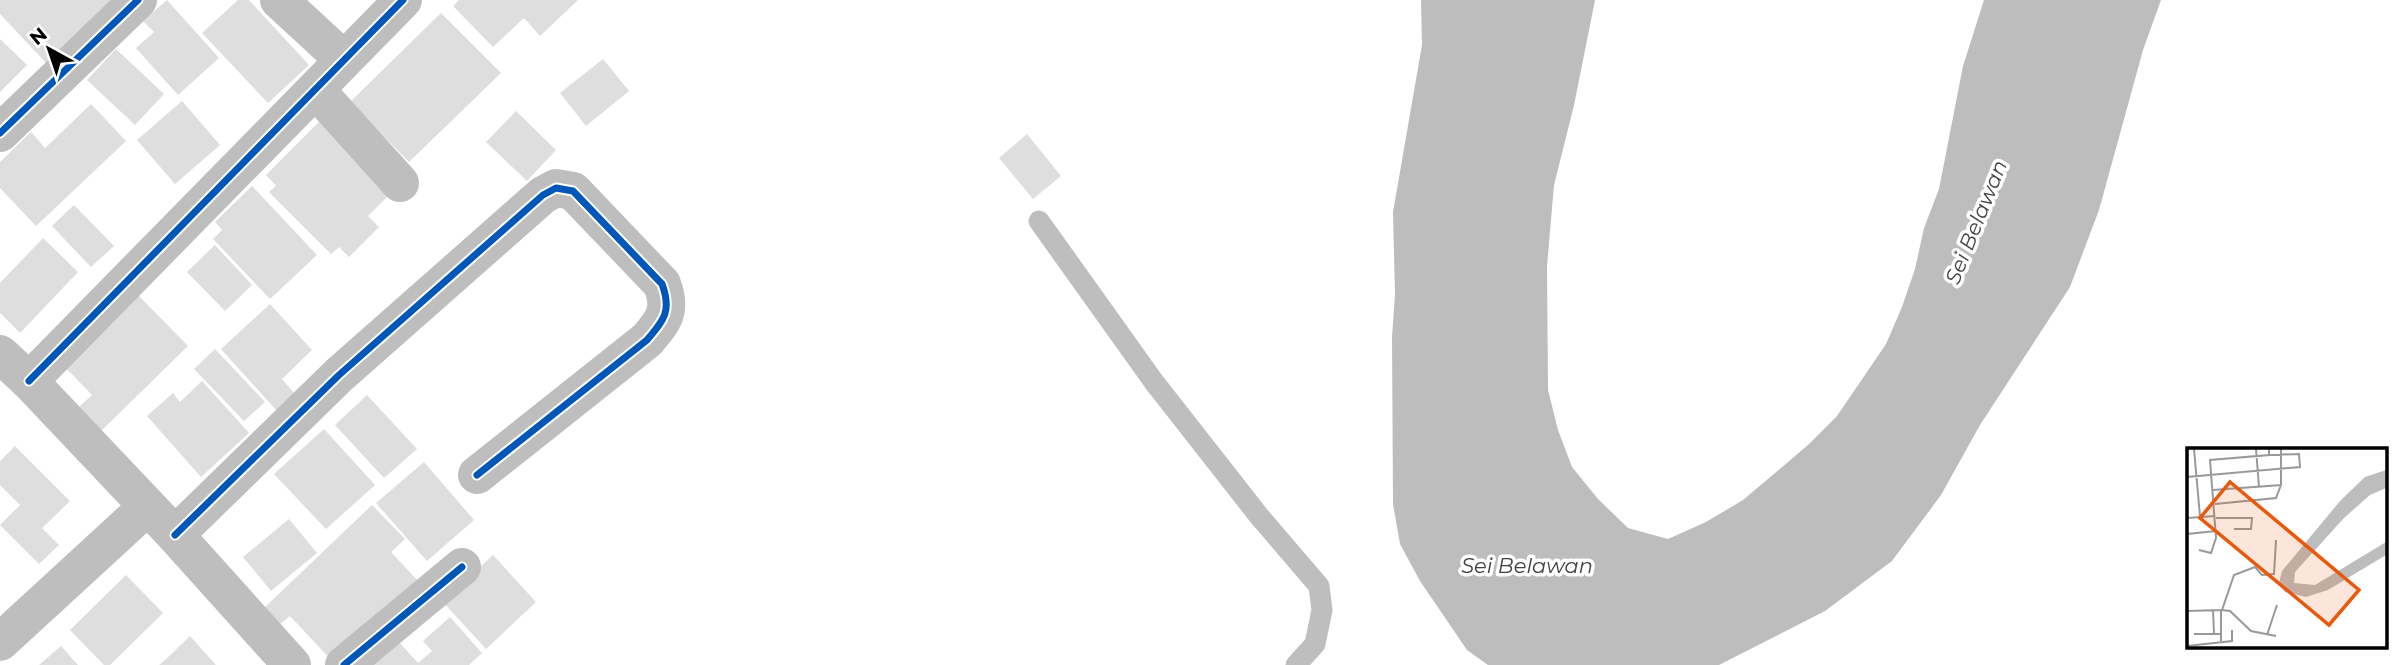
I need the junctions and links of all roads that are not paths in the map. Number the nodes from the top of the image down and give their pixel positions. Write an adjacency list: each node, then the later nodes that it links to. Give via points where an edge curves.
1 (138, 0): 6 (street)
2 (279, 0): 4 (street)
3 (402, 0): 4 (street)
4 (343, 59): 5 (street)
5 (316, 90): 7 (street); 10 (street)
6 (0, 133)
7 (400, 183)
8 (1039, 221): 18 (lane, via 1162,392 1319,586 1322,610 1315,644)
9 (0, 354): 10 (street)
10 (29, 381): 12 (street)
11 (477, 475): 13 (street, via 648,340 664,321 668,300 662,284 573,191 556,188 543,195 339,375)
12 (147, 508): 13 (street); 15 (street)
13 (175, 535): 16 (street)
14 (462, 567): 17 (street)
15 (0, 642)
16 (292, 665)
17 (344, 665)
18 (1296, 665)

